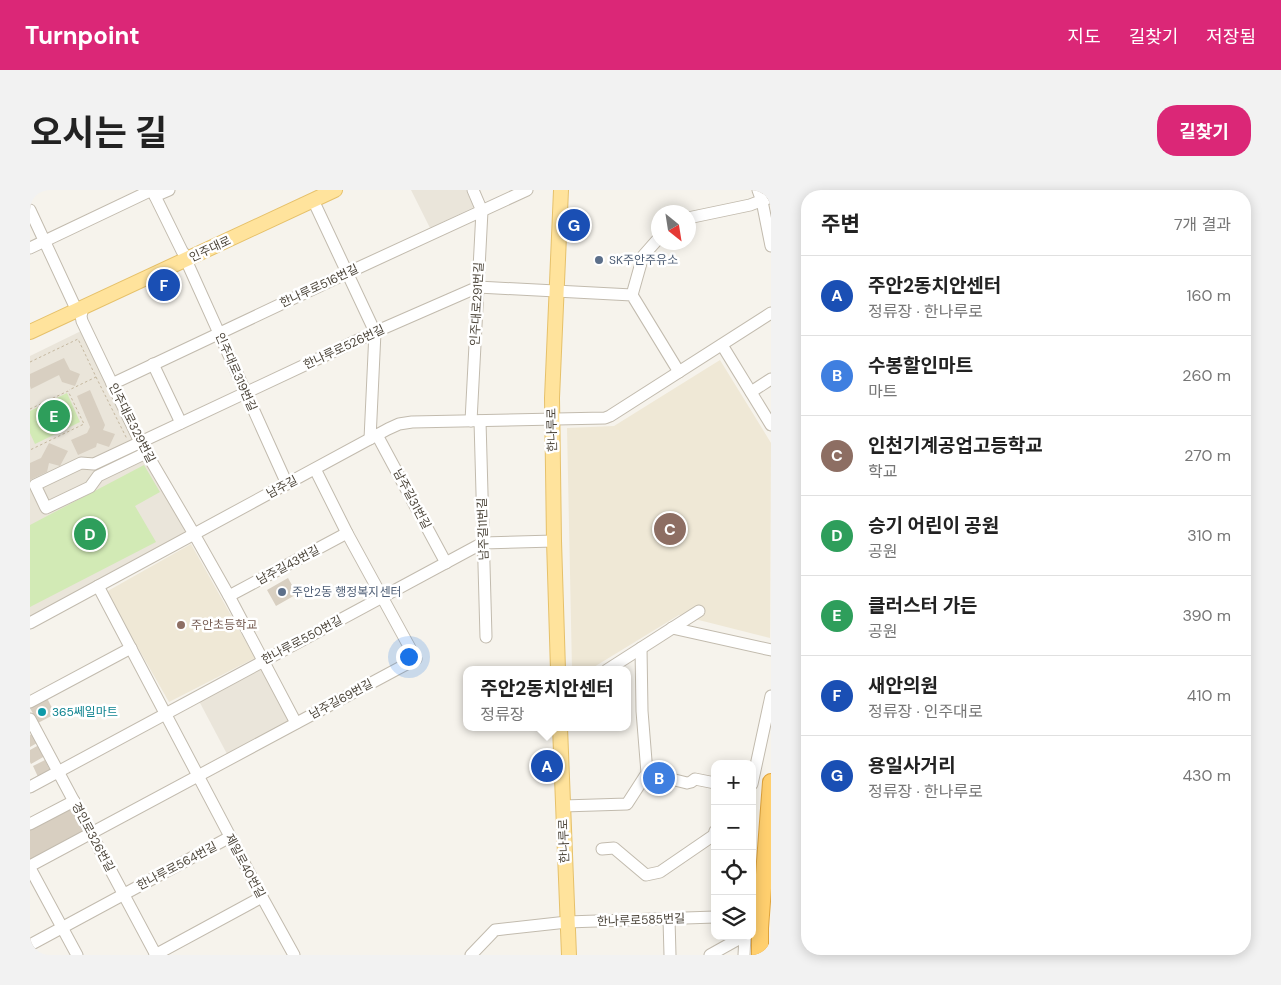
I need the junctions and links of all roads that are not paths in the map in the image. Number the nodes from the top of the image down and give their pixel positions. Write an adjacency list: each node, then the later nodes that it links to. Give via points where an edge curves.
1 (169, 190): 6 (street)
2 (335, 190): 8 (main road, 인주대로)
3 (473, 190): 10 (street, 인주대로291번길)
4 (527, 190): 10 (street, 한나루로516번길)
5 (561, 190): 19 (main road, 한나루로)
6 (154, 193): 12 (street); 16 (street, 인주대로319번길)
7 (764, 196): 11 (street, via 750,205); 14 (street)
8 (313, 197): 16 (main road, 인주대로); 17 (street)
9 (30, 210): 12 (street, 인주대로329번길)
10 (482, 211): 17 (street, 한나루로516번길); 18 (street, 인주대로291번길)
11 (696, 216)
12 (45, 241): 15 (street); 21 (street, 인주대로329번길)
13 (651, 246): 20 (street, via 643,256)
14 (771, 246)
15 (30, 248)
16 (188, 259): 21 (main road, 인주대로); 25 (street, 인주대로319번길)
17 (347, 273): 24 (street); 25 (street, 한나루로516번길)
18 (478, 287): 19 (street, 한나루로526번길); 24 (street, 한나루로526번길); 34 (street, 인주대로291번길)
19 (556, 291): 20 (street, 한나루로526번길); 33 (main road, 한나루로)
20 (632, 295): 28 (street)
21 (80, 309): 23 (main road, 인주대로); 30 (street, 인주대로329번길, via 82,321)
22 (771, 313): 26 (street, 남주길)
23 (30, 332)
24 (375, 332): 32 (street, 한나루로526번길); 37 (street)
25 (219, 333): 27 (street, 한나루로516번길); 32 (street, 인주대로319번길)
26 (722, 345): 28 (street, 남주길); 31 (street)
27 (153, 364): 30 (street, 한나루로516번길); 35 (street)
28 (679, 372): 33 (street, 남주길, via 606,418)
29 (771, 379): 31 (street)
30 (112, 384): 38 (street, 인주대로329번길)
31 (751, 392): 36 (street)
32 (246, 393): 35 (street, 한나루로526번길); 41 (street, 인주대로319번길)
33 (552, 419): 34 (street, 남주길); 44 (main road, 한나루로)
34 (475, 421): 37 (street, 남주길, via 399,424); 45 (street, 남주길11번길)
35 (181, 423): 38 (street, 한나루로526번길)
36 (771, 425)
37 (374, 437): 40 (street, 남주길); 46 (street, 남주길31번길)
38 (134, 443): 39 (street, 인주대로329번길); 39 (street, 한나루로526번길, via 94,464 80,463 34,485 46,508 90,486 98,476)
39 (146, 453): 43 (street, 인주대로329번길)
40 (315, 469): 41 (street, 남주길); 42 (street)
41 (287, 484): 43 (street, 남주길)
42 (347, 533): 48 (street, 남주길43번길); 49 (street)
43 (194, 534): 47 (street, 남주길); 48 (street, 남주길69번길)
44 (554, 542): 45 (street, 한나루로550번길); 58 (main road, 한나루로)
45 (483, 543): 46 (street, 한나루로550번길); 53 (street, 남주길11번길)
46 (446, 563): 49 (street, 한나루로550번길)
47 (98, 586): 51 (street, 남주길); 54 (street, 제일로40번길)
48 (228, 596): 57 (street, 남주길69번길)
49 (382, 597): 57 (street, 한나루로550번길); 64 (street, 남주길69번길, via 416,659)
50 (699, 611): 52 (street)
51 (30, 623)
52 (672, 628): 55 (street); 56 (street)
53 (486, 637)
54 (131, 648): 61 (street); 62 (street, 제일로40번길)
55 (641, 648): 59 (street); 68 (street)
56 (771, 650)
57 (263, 661): 62 (street, 한나루로550번길); 64 (street, 남주길69번길)
58 (558, 666)
59 (613, 666)
60 (771, 698): 66 (street)
61 (30, 702)
62 (166, 714): 67 (street, 한나루로550번길); 69 (street, 제일로40번길)
63 (30, 721): 67 (street, 경인로326번길)
64 (296, 723): 69 (street)
65 (560, 731): 74 (main road, 한나루로)
66 (756, 766)
67 (58, 772): 72 (street, 한나루로550번길); 73 (street, 경인로326번길)
68 (647, 773): 70 (street, via 686,783 695,779); 74 (street, via 626,804)
69 (198, 776): 76 (street); 77 (street, 제일로40번길)
70 (711, 782)
71 (771, 782): 98 (highway)
72 (30, 787)
73 (74, 801): 75 (street); 76 (street, 경인로326번길)
74 (563, 806): 85 (main road, 한나루로)
75 (30, 824)
76 (91, 834): 80 (street); 81 (street, 경인로326번길)
77 (230, 837): 81 (street, 한나루로564번길); 82 (street, 제일로40번길)
78 (711, 837): 79 (street, via 660,872 646,874 614,848)
79 (602, 848)
80 (30, 867): 86 (street)
81 (123, 895): 86 (street, 한나루로564번길); 91 (street, 경인로326번길)
82 (262, 897): 91 (street, 경인로326번길); 92 (street, 제일로40번길)
83 (711, 917): 84 (street, 한나루로585번길)
84 (669, 919): 85 (street, 한나루로585번길); 95 (street)
85 (567, 922): 93 (street, 한나루로585번길, via 495,930); 94 (main road, 한나루로)
86 (62, 928): 89 (street, 한나루로564번길); 90 (street)
87 (737, 940): 96 (street)
88 (744, 940): 97 (street)
89 (30, 945)
90 (77, 955)
91 (156, 955)
92 (294, 955)
93 (473, 955)
94 (569, 955)
95 (670, 955)
96 (710, 955)
97 (744, 955)
98 (760, 955)

